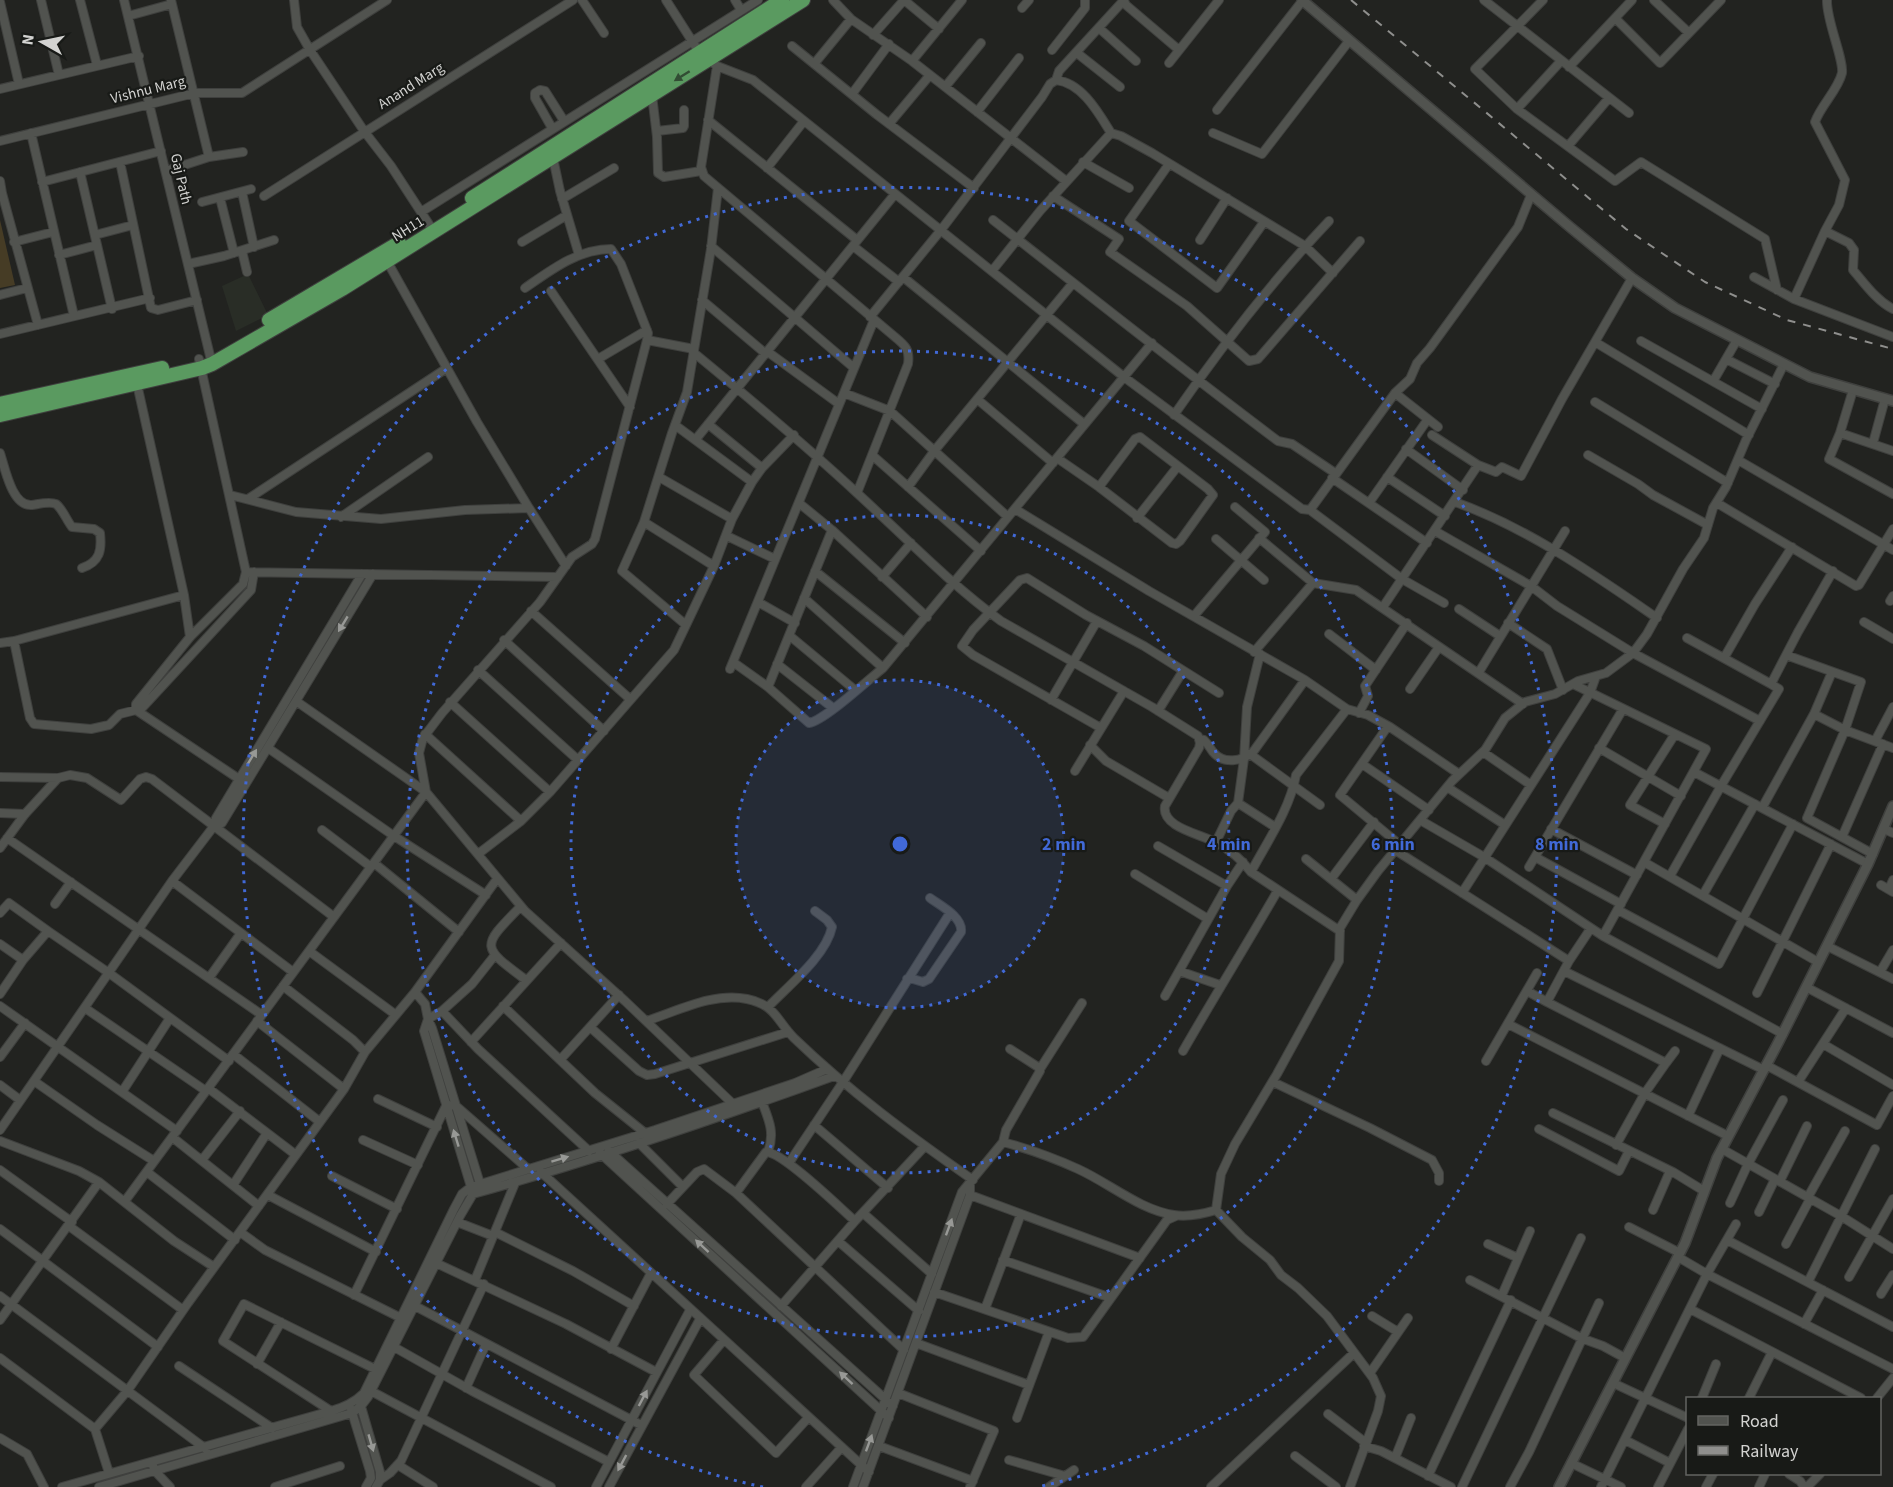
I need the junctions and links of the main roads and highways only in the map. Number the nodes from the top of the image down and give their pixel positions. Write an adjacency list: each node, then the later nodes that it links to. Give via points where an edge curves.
1 (782, 0): 3 (highway)
2 (803, 0): 3 (highway, NH11)
3 (704, 55): 4 (highway); 4 (highway, NH11, one-way to 4, via 652,95 553,158)
4 (432, 228): 5 (highway); 5 (highway, NH11, via 387,261)
5 (205, 361): 6 (highway); 7 (highway, NH11, via 137,384)
6 (0, 404)
7 (0, 415)

